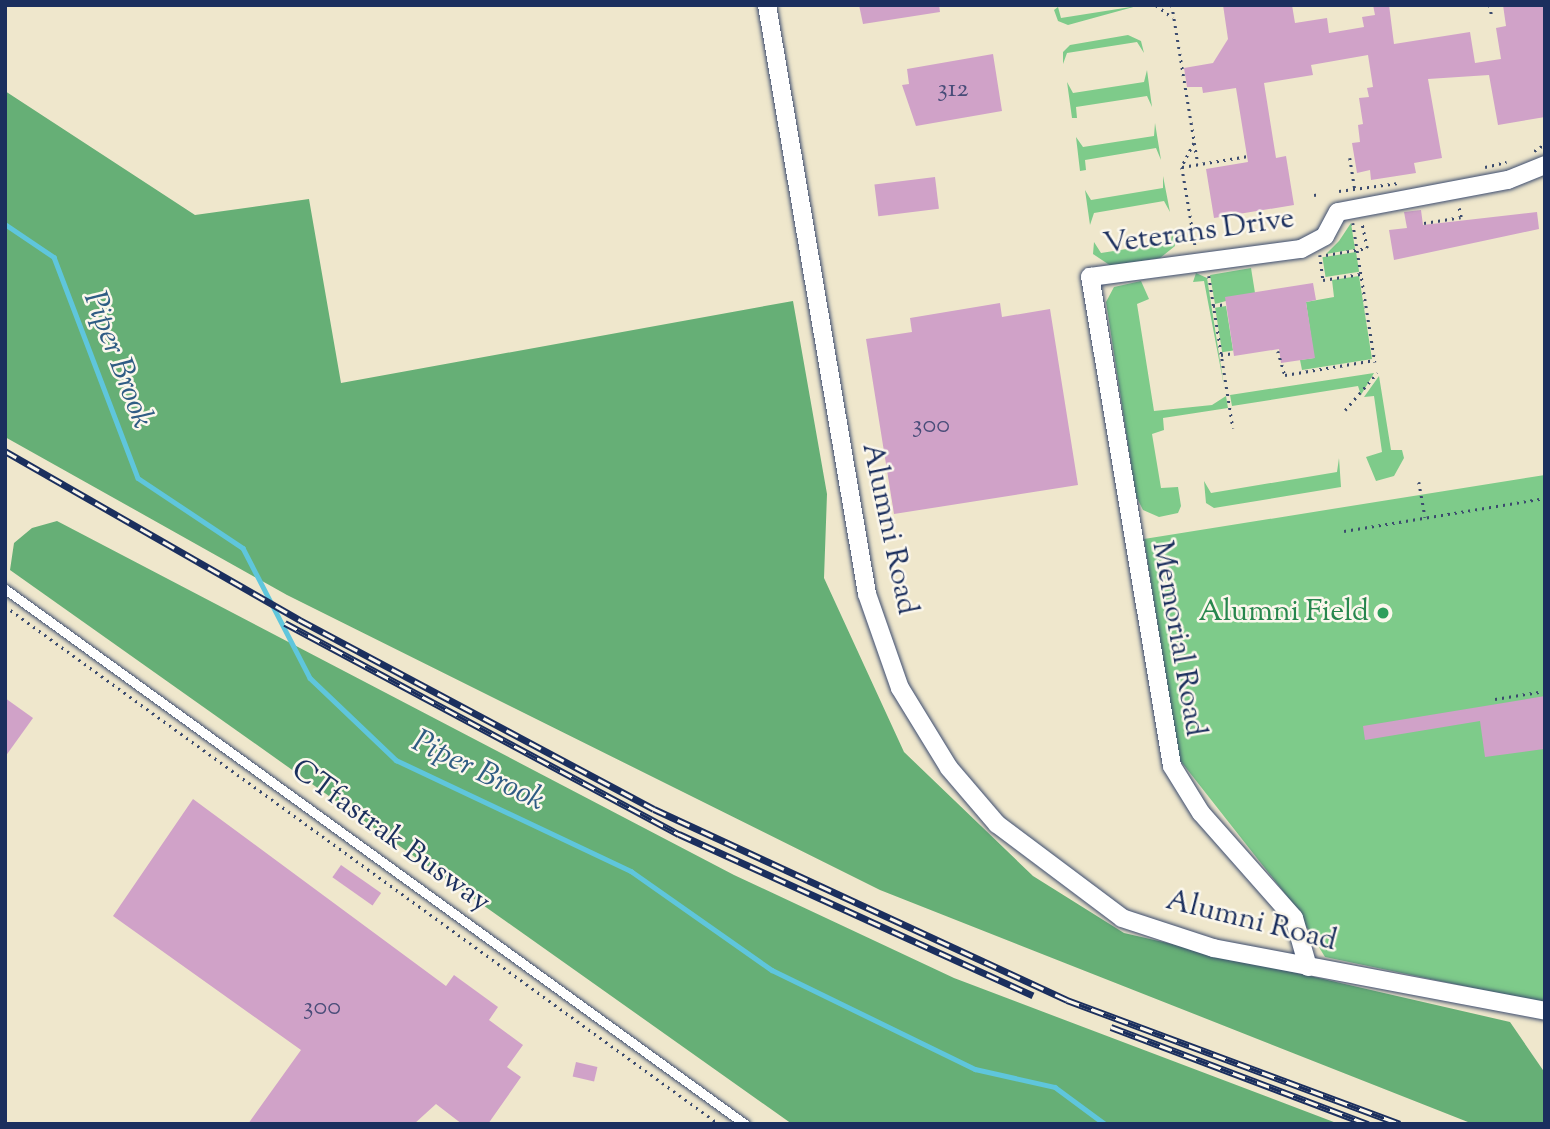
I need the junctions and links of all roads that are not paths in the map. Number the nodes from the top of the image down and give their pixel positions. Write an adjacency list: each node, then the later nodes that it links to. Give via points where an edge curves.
1 (767, 5): 5 (street, Alumni Road, via 867,594 900,688 949,768 997,824 1111,911 1213,948)
2 (1538, 159): 3 (street, Veterans Drive, via 1508,180 1338,212 1325,236 1301,249)
3 (1090, 277): 5 (street, Memorial Road, via 1172,766 1201,813 1294,918)
4 (5, 589): 7 (lane, CTfastrak Busway)
5 (1308, 967): 6 (street, Alumni Road)
6 (1545, 1011)
7 (745, 1124)

